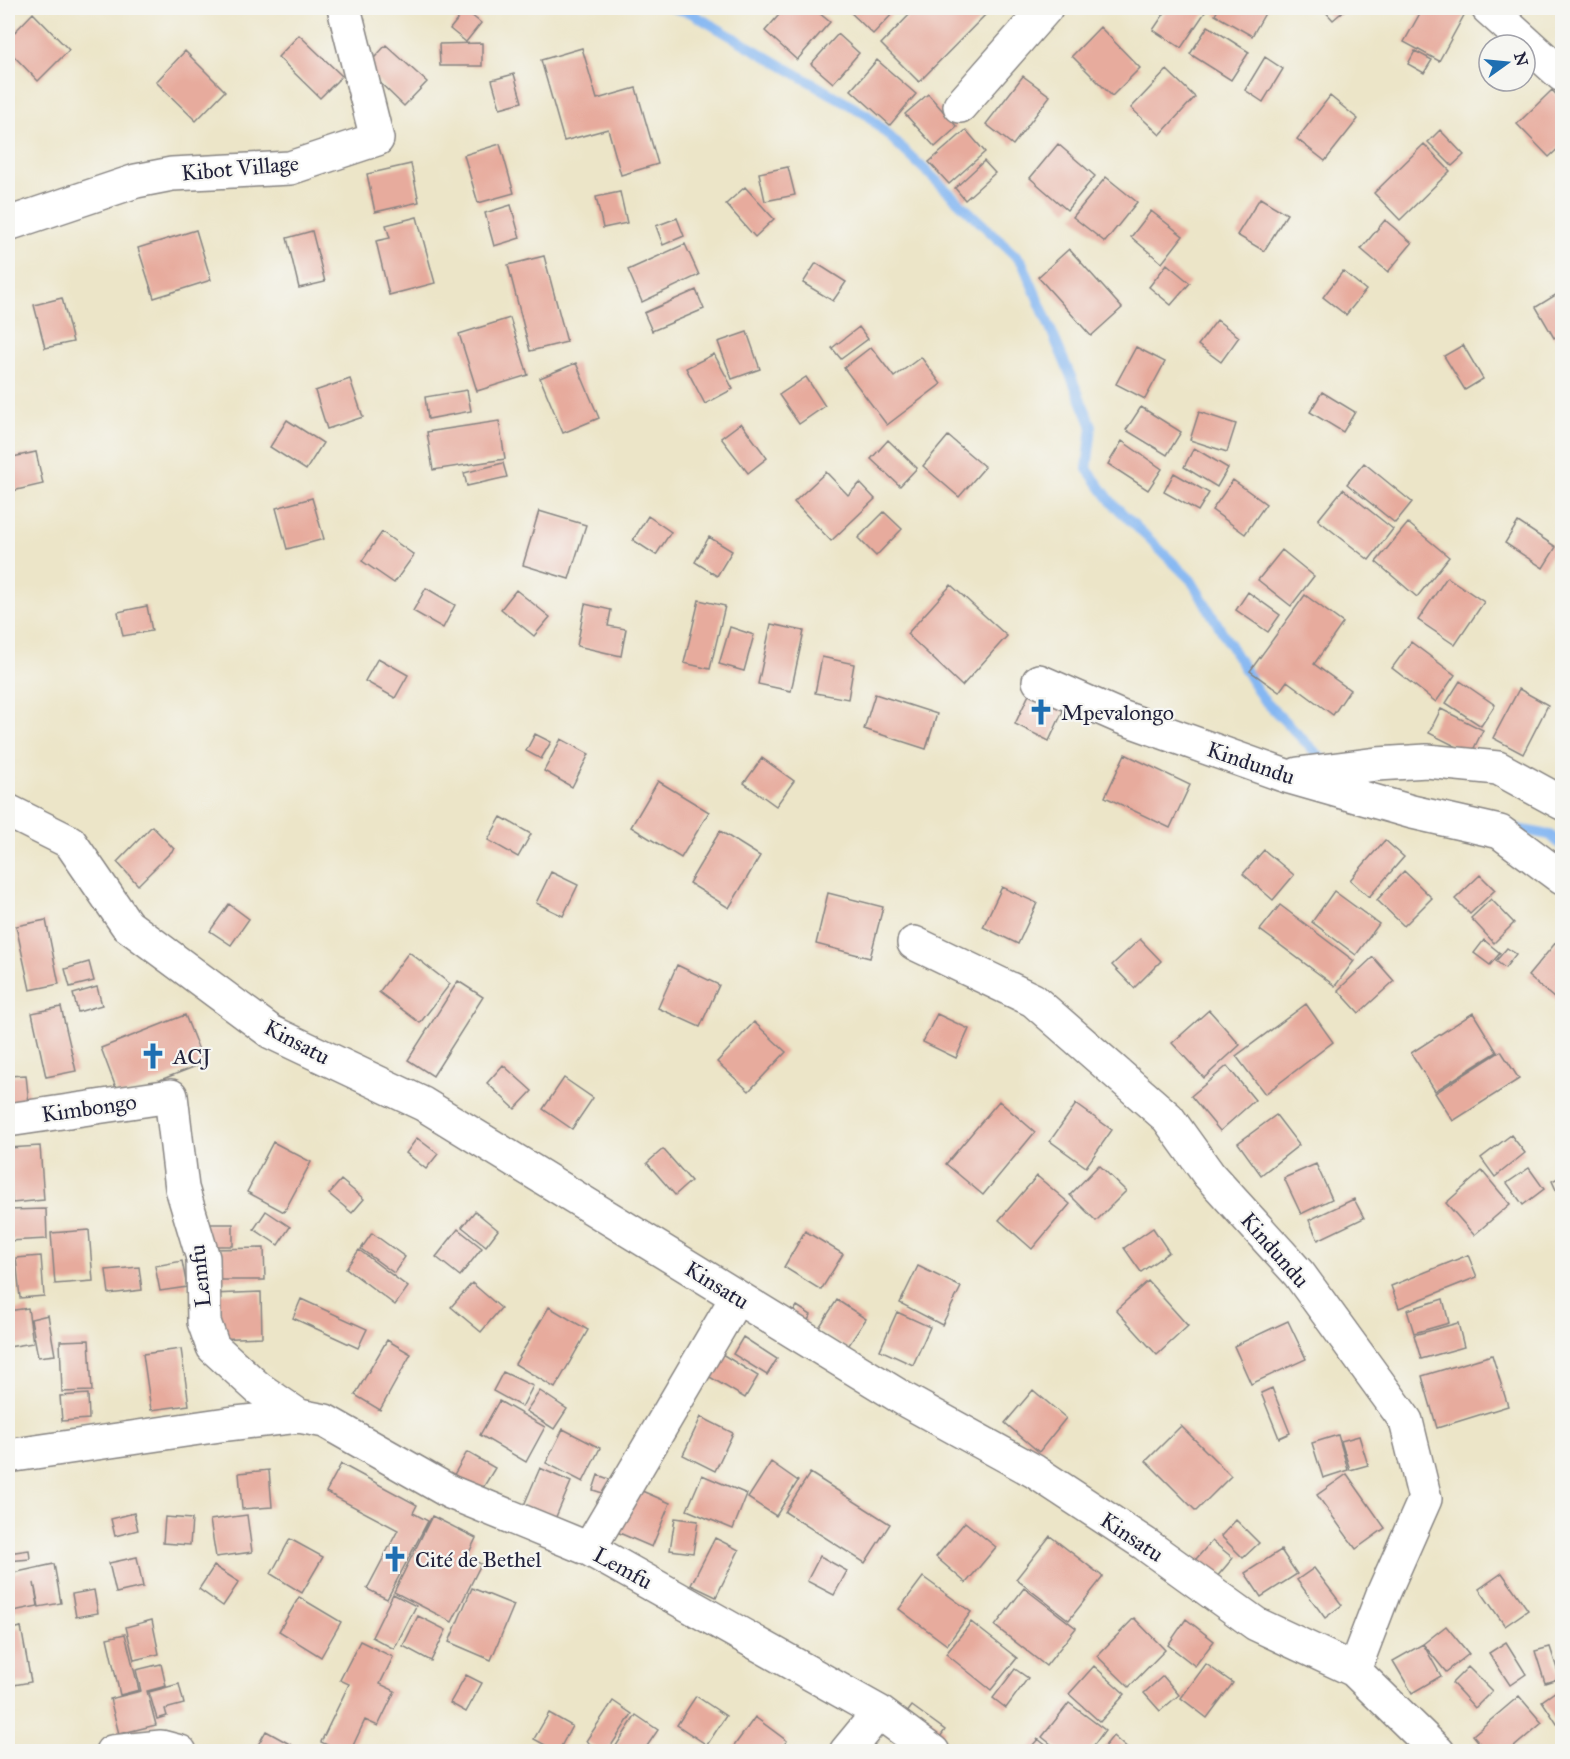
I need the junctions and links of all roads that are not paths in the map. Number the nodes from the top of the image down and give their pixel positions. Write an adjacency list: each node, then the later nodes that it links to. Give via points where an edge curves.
1 (344, 8): 6 (street, Kibot Village, via 377,139 290,168 172,174 136,181)
2 (1046, 8): 5 (street)
3 (1488, 8): 4 (street)
4 (1563, 75)
5 (960, 106)
6 (8, 224)
7 (1039, 681): 8 (street, Kindundu, via 1121,717)
8 (1286, 776): 9 (street, via 1427,761 1498,768); 11 (street, Kindundu, via 1500,832)
9 (1563, 803)
10 (8, 811): 15 (street, Kinsatu, via 70,842 127,925 271,1032 423,1104)
11 (1563, 878)
12 (914, 943): 19 (street, Kindundu, via 1033,1000 1168,1118 1209,1174 1299,1274 1406,1421 1425,1499)
13 (171, 1096): 14 (street, Kimbongo); 16 (street, Lemfu, via 182,1188 203,1258 204,1322 213,1347 258,1388)
14 (8, 1120)
15 (737, 1297): 18 (street); 19 (street, Kinsatu, via 907,1401 1034,1471 1256,1624)
16 (299, 1416): 17 (street, Lemfu); 18 (street, Lemfu, via 325,1420 450,1492)
17 (8, 1456)
18 (589, 1549): 20 (street, Lemfu)
19 (1354, 1670): 25 (street, Kinsatu)
20 (879, 1712): 23 (street); 24 (street, Lemfu)
21 (112, 1752): 22 (street, via 161,1747)
22 (180, 1752)
23 (846, 1752)
24 (933, 1752)
25 (1438, 1752)

